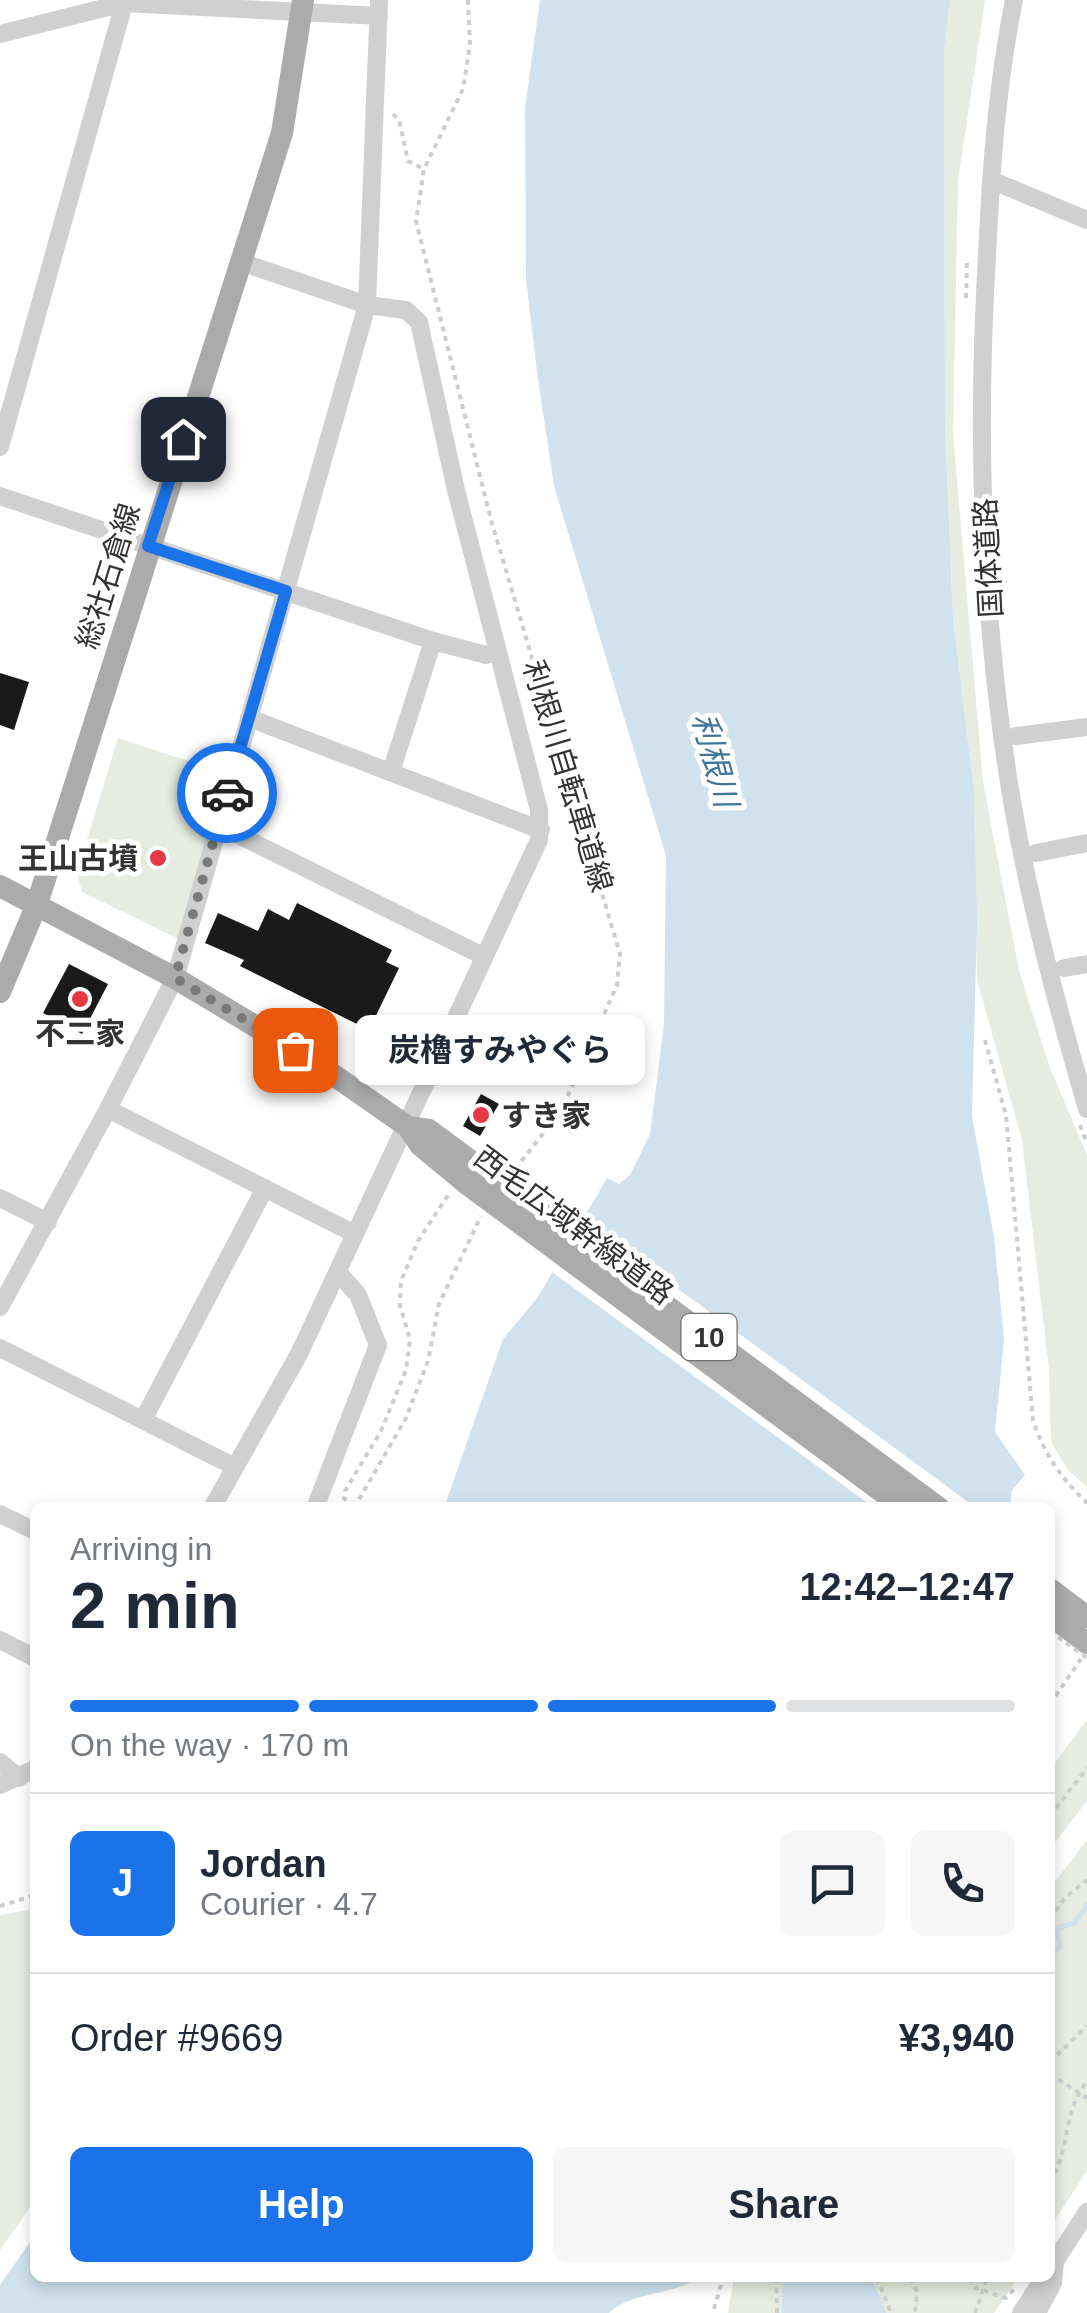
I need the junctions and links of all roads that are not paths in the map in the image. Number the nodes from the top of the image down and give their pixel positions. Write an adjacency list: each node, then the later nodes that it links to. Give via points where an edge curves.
1 (1014, 0): 6 (street, 国体道路)
2 (125, 2): 3 (street); 5 (street); 10 (street)
3 (302, 7): 4 (street); 8 (main road, 総社石倉線, via 291,98)
4 (379, 8): 9 (street)
5 (0, 34)
6 (991, 180): 7 (street); 31 (street, 国体道路, via 979,385 990,623 1013,806 1050,980)
7 (1087, 220)
8 (241, 262): 9 (street); 12 (main road, 総社石倉線)
9 (367, 305): 13 (street); 15 (street, via 406,310 419,322)
10 (0, 447)
11 (0, 496): 12 (street)
12 (148, 546): 13 (street); 25 (main road, 総社石倉線)
13 (286, 591): 14 (street); 16 (street)
14 (434, 641): 15 (street, via 486,655); 19 (street)
15 (497, 651): 21 (street)
16 (249, 718): 19 (street); 20 (street)
17 (1087, 727): 18 (street)
18 (1016, 736)
19 (391, 772): 21 (street)
20 (218, 825): 26 (street); 29 (street)
21 (541, 830): 26 (street)
22 (1087, 843): 23 (street)
23 (1036, 853)
24 (0, 886): 25 (main road, 西毛広域幹線道路 / 10)
25 (37, 904): 29 (main road, 西毛広域幹線道路 / 10); 30 (main road, 総社石倉線)
26 (483, 956): 33 (street)
27 (1087, 964): 28 (street)
28 (1064, 968)
29 (175, 978): 32 (street); 33 (main road, 西毛広域幹線道路 / 10)
30 (0, 992)
31 (1087, 1108)
32 (108, 1109): 35 (street); 37 (street)
33 (406, 1126): 34 (main road, 西毛広域幹線道路 / 10, via 429,1130); 38 (street)
34 (465, 1180): 46 (main road, 西毛広域幹線道路 / 10, bridge); 47 (main road, 西毛広域幹線道路 / 10, bridge)
35 (264, 1188): 38 (street); 42 (street)
36 (0, 1198): 37 (street)
37 (48, 1222): 40 (street)
38 (353, 1233): 39 (street)
39 (338, 1272): 43 (street); 45 (street, via 358,1295 378,1345)
40 (0, 1307)
41 (0, 1348): 42 (street)
42 (143, 1420): 43 (street)
43 (235, 1468): 44 (street)
44 (215, 1502)
45 (316, 1502)
46 (896, 1502)
47 (930, 1502)
48 (0, 1514): 49 (street)
49 (30, 1529)
50 (1055, 1594): 51 (main road)
51 (1087, 1617)
52 (1055, 1619): 54 (main road)
53 (0, 1640): 55 (street)
54 (1087, 1642)
55 (30, 1655)
56 (0, 1762): 57 (street)
57 (27, 1774): 58 (street)
58 (0, 1785)
59 (1087, 2212): 60 (street)
60 (1055, 2261)
61 (1042, 2282): 63 (street)
62 (1053, 2282): 64 (street)
63 (1022, 2313)
64 (1037, 2313)

